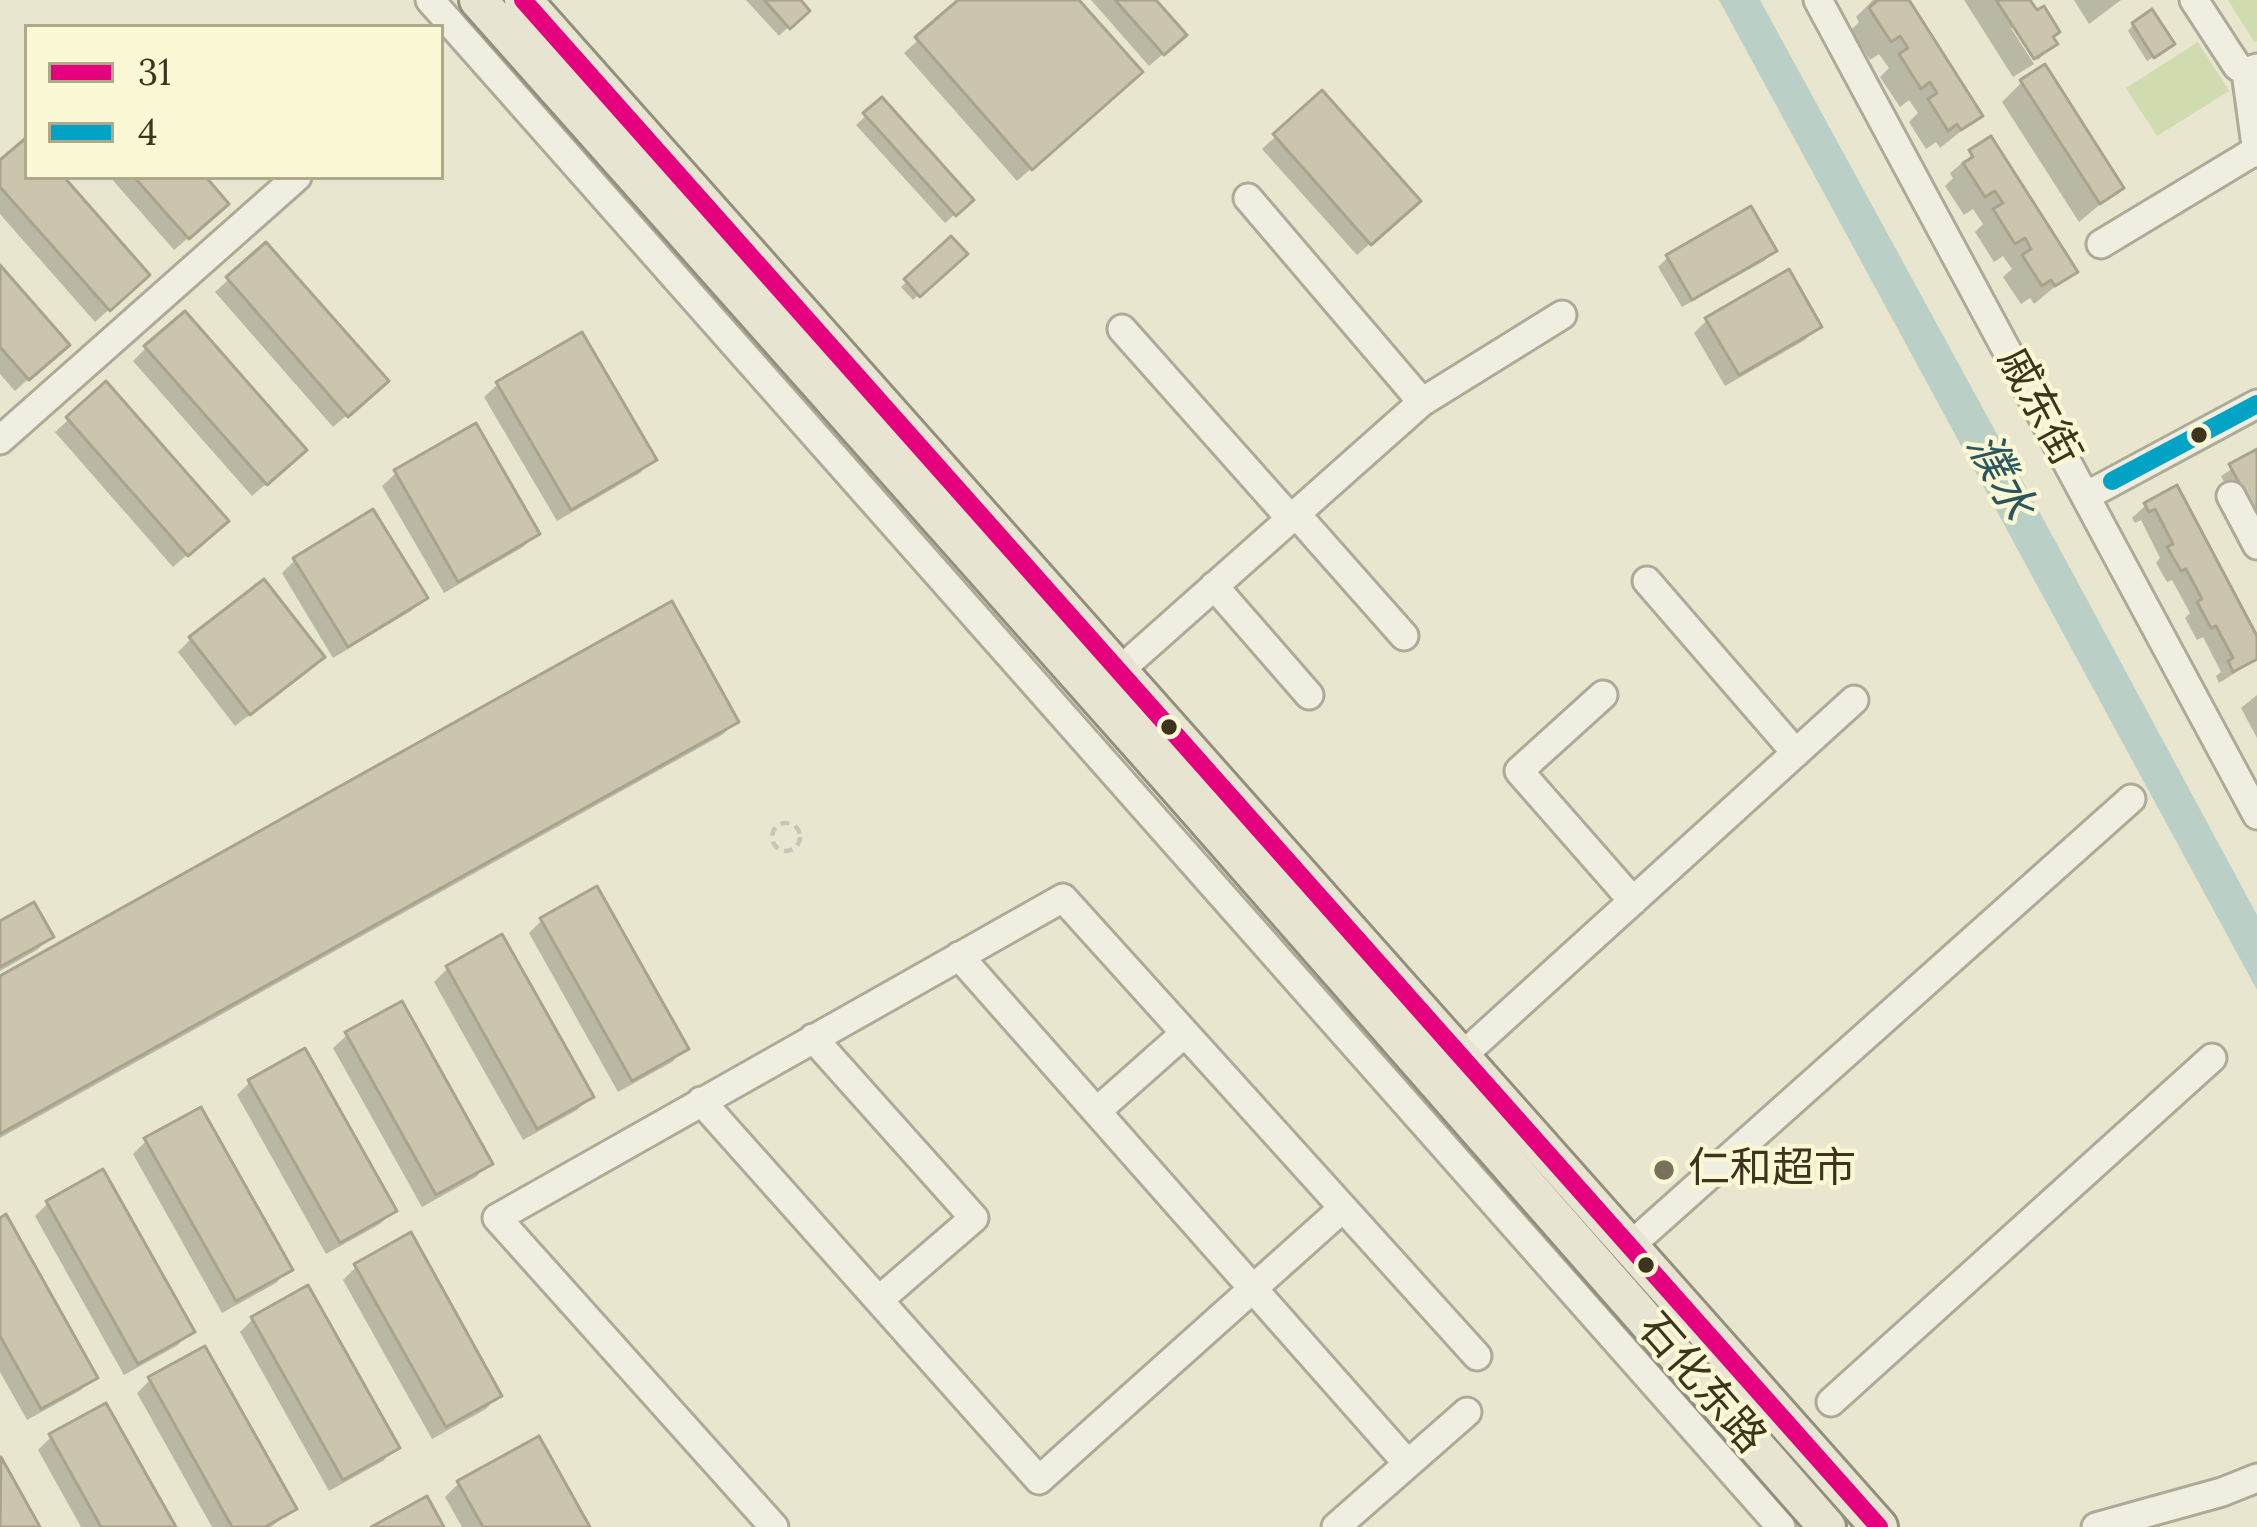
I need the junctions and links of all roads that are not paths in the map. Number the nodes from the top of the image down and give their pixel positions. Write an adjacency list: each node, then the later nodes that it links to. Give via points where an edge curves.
1 (478, 0): 50 (main road, 石化东路)
2 (523, 0): 23 (main road, 石化东路)
3 (1818, 0): 16 (street, 戚东街)
4 (2194, 0): 6 (street, via 2237,66)
5 (450, 41): 49 (street)
6 (2252, 70): 7 (street)
7 (2256, 152): 10 (street)
8 (293, 180): 15 (street)
9 (1248, 199): 13 (street)
10 (2101, 244)
11 (1562, 315): 13 (street)
12 (1122, 328): 18 (street)
13 (1422, 402): 18 (street)
14 (2257, 404): 16 (street)
15 (0, 440)
16 (2086, 496): 29 (street, 戚东街)
17 (2231, 496): 19 (street)
18 (1293, 516): 21 (street); 22 (street)
19 (2257, 545)
20 (1647, 580): 27 (street)
21 (1214, 586): 23 (street); 24 (street)
22 (1403, 636)
23 (1119, 671): 34 (main road, 石化东路)
24 (1309, 694)
25 (1603, 695): 30 (street, via 1519,771)
26 (1854, 700): 27 (street)
27 (1796, 754): 30 (street)
28 (2131, 799): 39 (street)
29 (2257, 814)
30 (1633, 901): 34 (street)
31 (959, 956): 32 (street, via 1063,898); 33 (street); 37 (street)
32 (1185, 1033): 37 (street); 38 (street)
33 (813, 1038): 36 (street); 41 (street, via 974,1218)
34 (1462, 1056): 39 (main road, 石化东路)
35 (2212, 1058): 43 (street)
36 (701, 1101): 41 (street); 47 (street, via 497,1218)
37 (1096, 1111): 40 (street)
38 (1343, 1208): 40 (street); 42 (street)
39 (1630, 1246): 51 (main road, 石化东路)
40 (1254, 1288): 41 (street, via 1040,1480); 45 (street)
41 (879, 1300)
42 (1477, 1357)
43 (1831, 1402)
44 (1467, 1412): 45 (street)
45 (1408, 1463): 48 (street)
46 (2257, 1478): 52 (street)
47 (774, 1527)
48 (1336, 1527)
49 (1780, 1527)
50 (1827, 1527)
51 (1879, 1527)
52 (2096, 1527)

